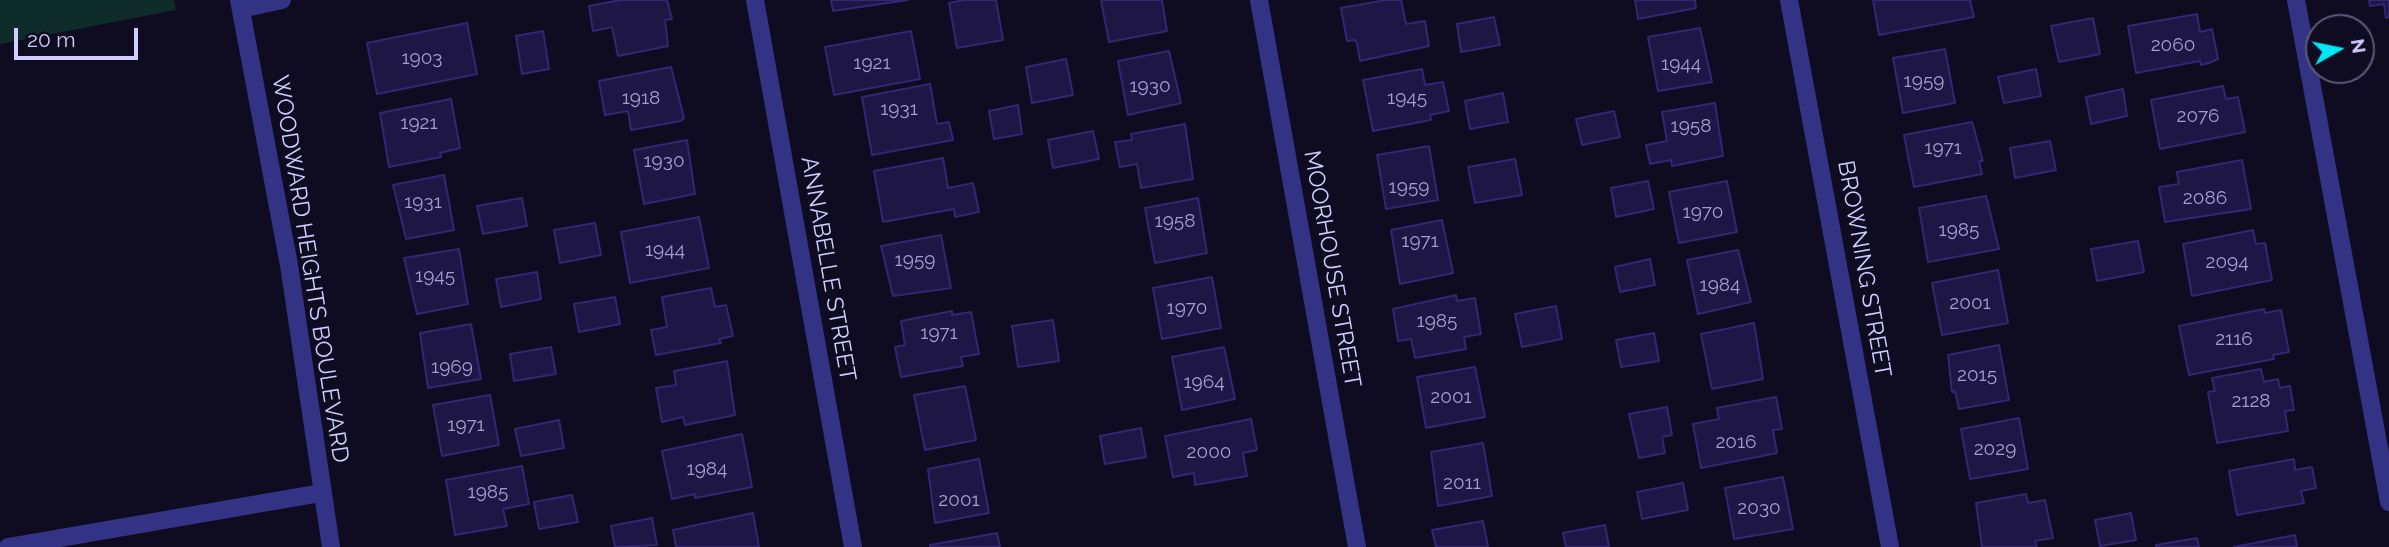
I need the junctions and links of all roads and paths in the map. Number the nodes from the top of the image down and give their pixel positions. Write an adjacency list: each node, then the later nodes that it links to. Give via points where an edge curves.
1 (282, 0): 6 (street)
2 (755, 0): 11 (street, ANNABELLE STREET)
3 (1259, 0): 12 (street, MOORHOUSE STREET)
4 (1789, 0): 13 (street, BROWNING STREET)
5 (2297, 0): 8 (street)
6 (240, 4): 7 (street, WOODWARD HEIGHTS BOULEVARD, via 289,265)
7 (321, 493): 9 (street); 10 (street, WOODWARD HEIGHTS BOULEVARD)
8 (2389, 502)
9 (8, 547)
10 (331, 547)
11 (853, 547)
12 (1357, 547)
13 (1890, 547)

